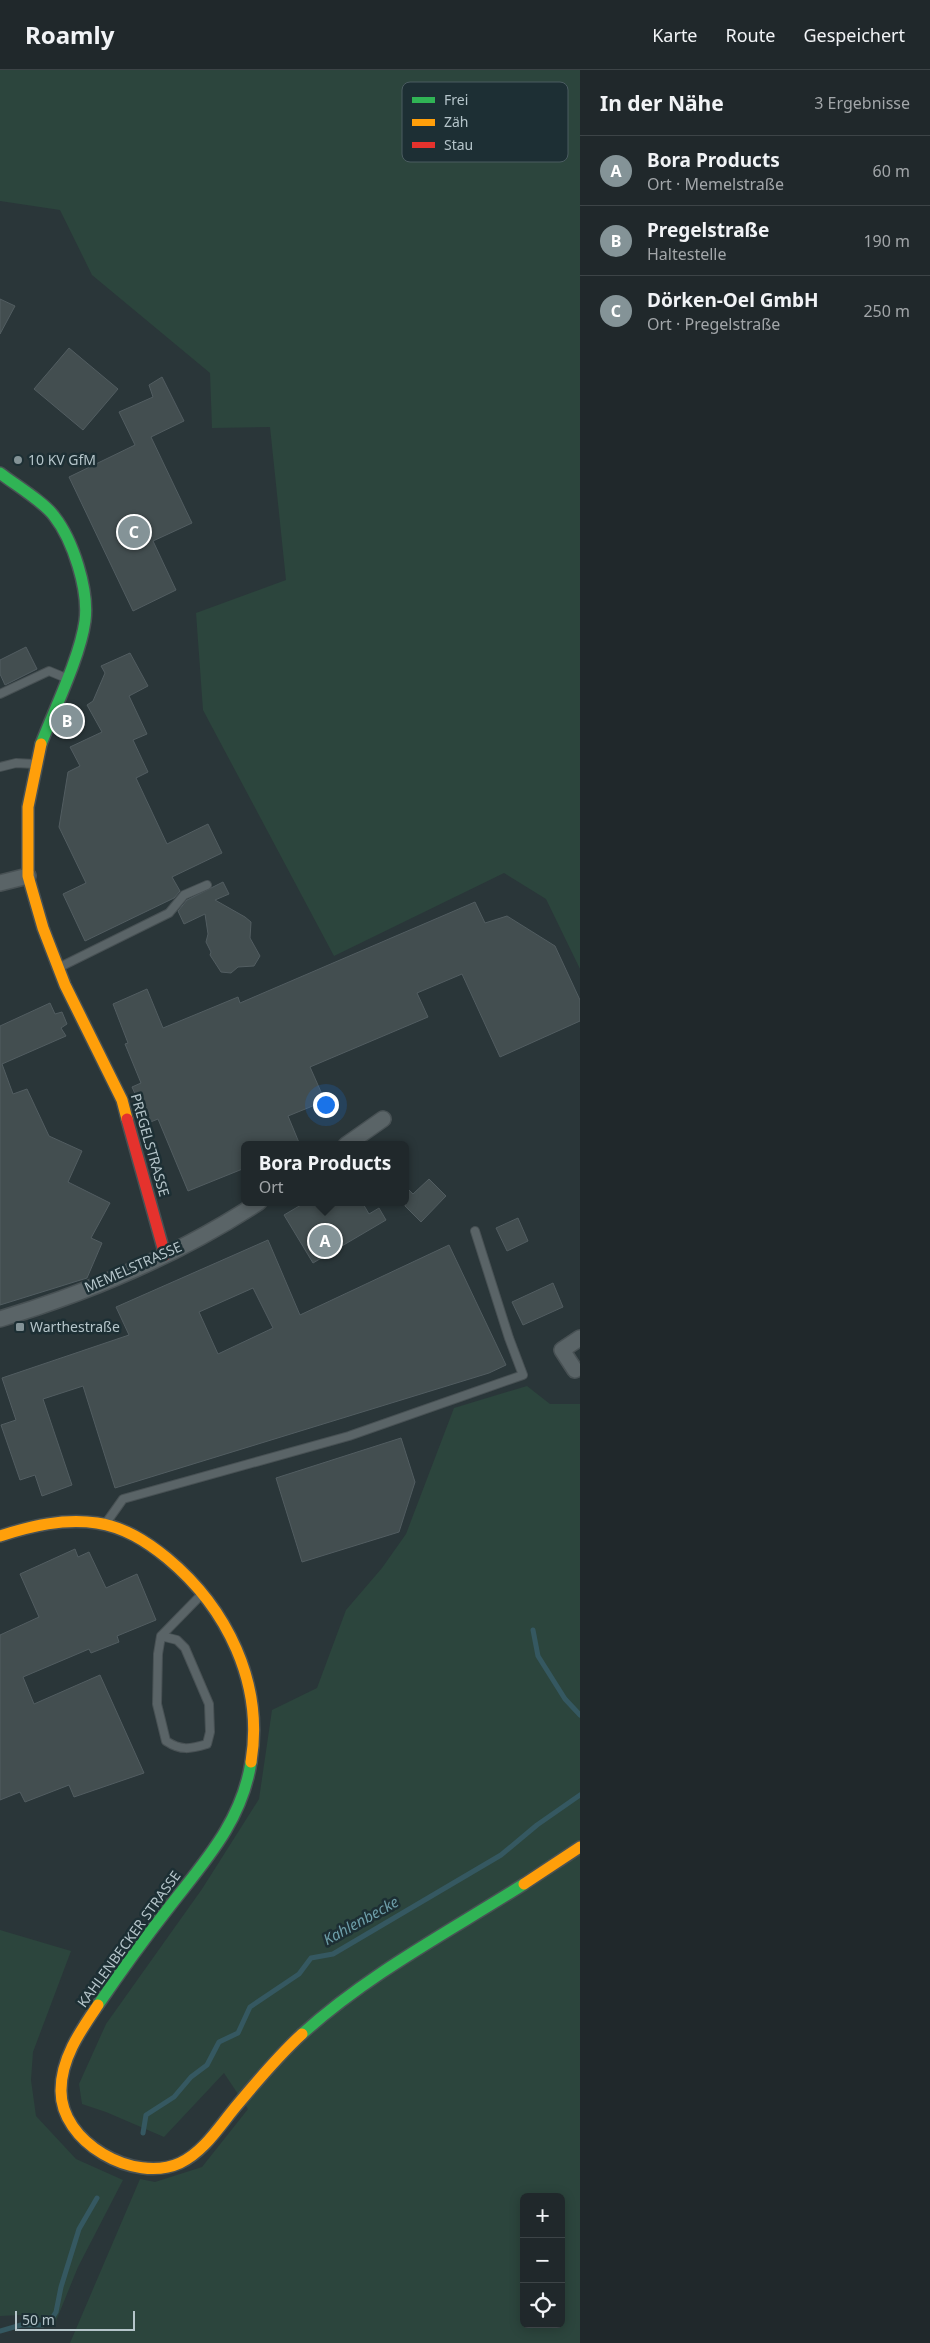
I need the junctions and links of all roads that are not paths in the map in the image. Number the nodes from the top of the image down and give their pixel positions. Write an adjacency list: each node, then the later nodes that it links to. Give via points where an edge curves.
1 (0, 473): 2 (street, PREGELSTRASSE, via 53,514 66,534 78,567 85,619)
2 (66, 678): 3 (lane, via 49,671); 4 (street, PREGELSTRASSE, via 49,720)
3 (0, 694)
4 (37, 764): 5 (lane, via 16,763); 6 (street, PREGELSTRASSE, via 28,807)
5 (0, 767)
6 (28, 876): 7 (street); 9 (street, PREGELSTRASSE)
7 (0, 883)
8 (207, 885): 9 (lane, via 184,896 169,913)
9 (58, 967): 14 (street, PREGELSTRASSE, via 122,1100)
10 (383, 1120): 11 (street)
11 (352, 1141)
12 (253, 1206): 14 (street, MEMELSTRASSE, via 226,1224)
13 (475, 1231): 18 (lane, via 523,1376 349,1436 123,1499)
14 (165, 1255): 15 (street, MEMELSTRASSE, via 114,1278)
15 (0, 1319)
16 (580, 1338): 17 (street, via 562,1350)
17 (575, 1370)
18 (104, 1525): 19 (street, KAHLENBECKER STRASSE, via 58,1520); 20 (street, KAHLENBECKER STRASSE, via 144,1540)
19 (0, 1536)
20 (204, 1593): 21 (lane); 22 (street, KAHLENBECKER STRASSE, via 238,1651 255,1712 255,1737 247,1782 228,1830 110,1987 68,2056 59,2089 66,2115 83,2138 101,2153 118,2162 160,2169 181,2162 205,2143 293,2042 362,1987)
21 (161, 1636): 21 (lane, via 157,1704 166,1741 177,1748 207,1744 210,1732 208,1704 185,1648 177,1640)
22 (580, 1847)

